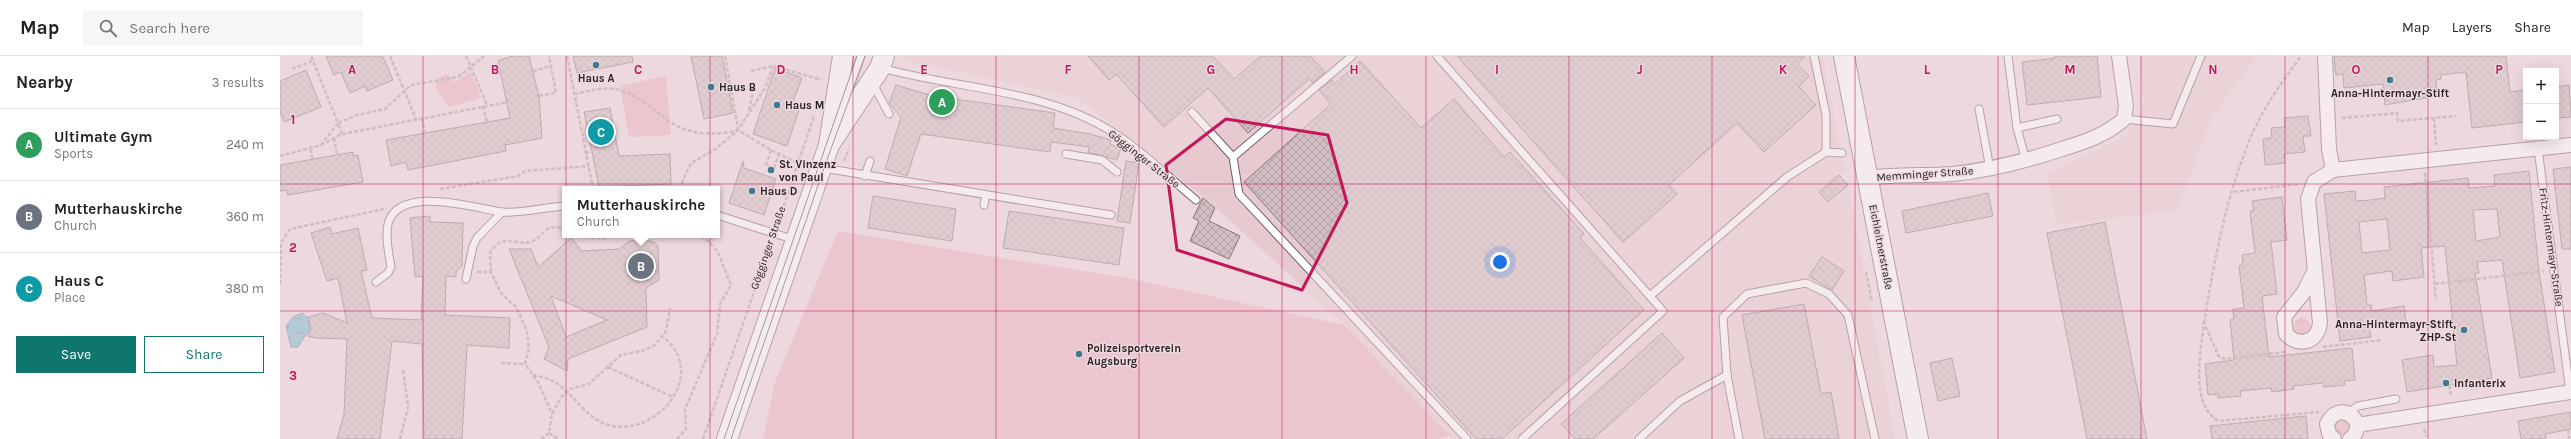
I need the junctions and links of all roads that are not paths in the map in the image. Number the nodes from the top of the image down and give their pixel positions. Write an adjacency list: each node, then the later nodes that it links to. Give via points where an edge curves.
1 (843, 56): 18 (main road, Gögginger Straße)
2 (861, 56): 18 (lane)
3 (1352, 56): 24 (lane)
4 (1437, 56): 44 (lane)
5 (1814, 56): 21 (lane, via 1826,115)
6 (1844, 56): 32 (main road, Eichleitnerstraße)
7 (2008, 56): 17 (lane)
8 (2120, 56): 16 (street, via 2126,106)
9 (2202, 56): 16 (lane, via 2173,124)
10 (2325, 56): 29 (street, via 2329,149)
11 (879, 69): 14 (lane); 18 (main road, Gögginger Straße); 34 (lane, Gögginger Straße, via 1015,96 1070,111 1114,132)
12 (1979, 109): 28 (lane)
13 (1192, 112): 24 (lane)
14 (889, 114)
15 (2057, 119): 17 (lane)
16 (2124, 119): 26 (street, Memminger Straße, via 2091,140)
17 (2017, 128): 26 (lane)
18 (829, 145): 27 (main road, Gögginger Straße)
19 (2571, 145): 20 (street)
20 (2538, 149): 29 (street); 46 (lane, Fritz-Hintermayr-Straße)
21 (1826, 152): 22 (lane); 44 (lane, via 1787,177)
22 (1842, 153)
23 (1066, 154): 30 (lane, via 1102,160)
24 (1233, 157): 51 (lane, via 1239,194)
25 (870, 161): 31 (lane)
26 (2026, 161): 28 (street, Memminger Straße)
27 (820, 167): 31 (lane); 40 (main road, Gögginger Straße)
28 (1990, 169): 32 (street, Memminger Straße, via 1952,174)
29 (2333, 170): 41 (street, via 2314,182 2308,199)
30 (1117, 172)
31 (865, 176): 33 (lane)
32 (1868, 178): 56 (main road, Eichleitnerstraße)
33 (986, 195): 35 (lane); 38 (lane, via 1071,205)
34 (1196, 200)
35 (984, 205)
36 (562, 206): 37 (lane, via 546,203)
37 (502, 212): 42 (lane, via 477,238); 43 (lane, via 452,202 425,202 402,208 395,212 388,225 391,267 388,273)
38 (1111, 215)
39 (720, 216): 40 (lane)
40 (795, 240): 50 (main road, Gögginger Straße)
41 (2314, 272)
42 (467, 276)
43 (376, 282)
44 (1650, 296): 52 (lane, via 1663,311)
45 (1727, 375): 53 (lane, via 1680,401); 54 (lane); 55 (lane, via 1723,316 1747,294 1806,283 1829,294 1848,315)
46 (2571, 392): 49 (street, Fritz-Hintermayr-Straße)
47 (2396, 399): 48 (lane, via 2358,406)
48 (2347, 413): 49 (street, via 2354,418); 57 (street, via 2333,415 2327,424 2327,429)
49 (2357, 425): 58 (street, via 2356,432)
50 (727, 439)
51 (1467, 439)
52 (1522, 439)
53 (1639, 439)
54 (1739, 439)
55 (1875, 439)
56 (1918, 439)
57 (2334, 439)
58 (2350, 439)

